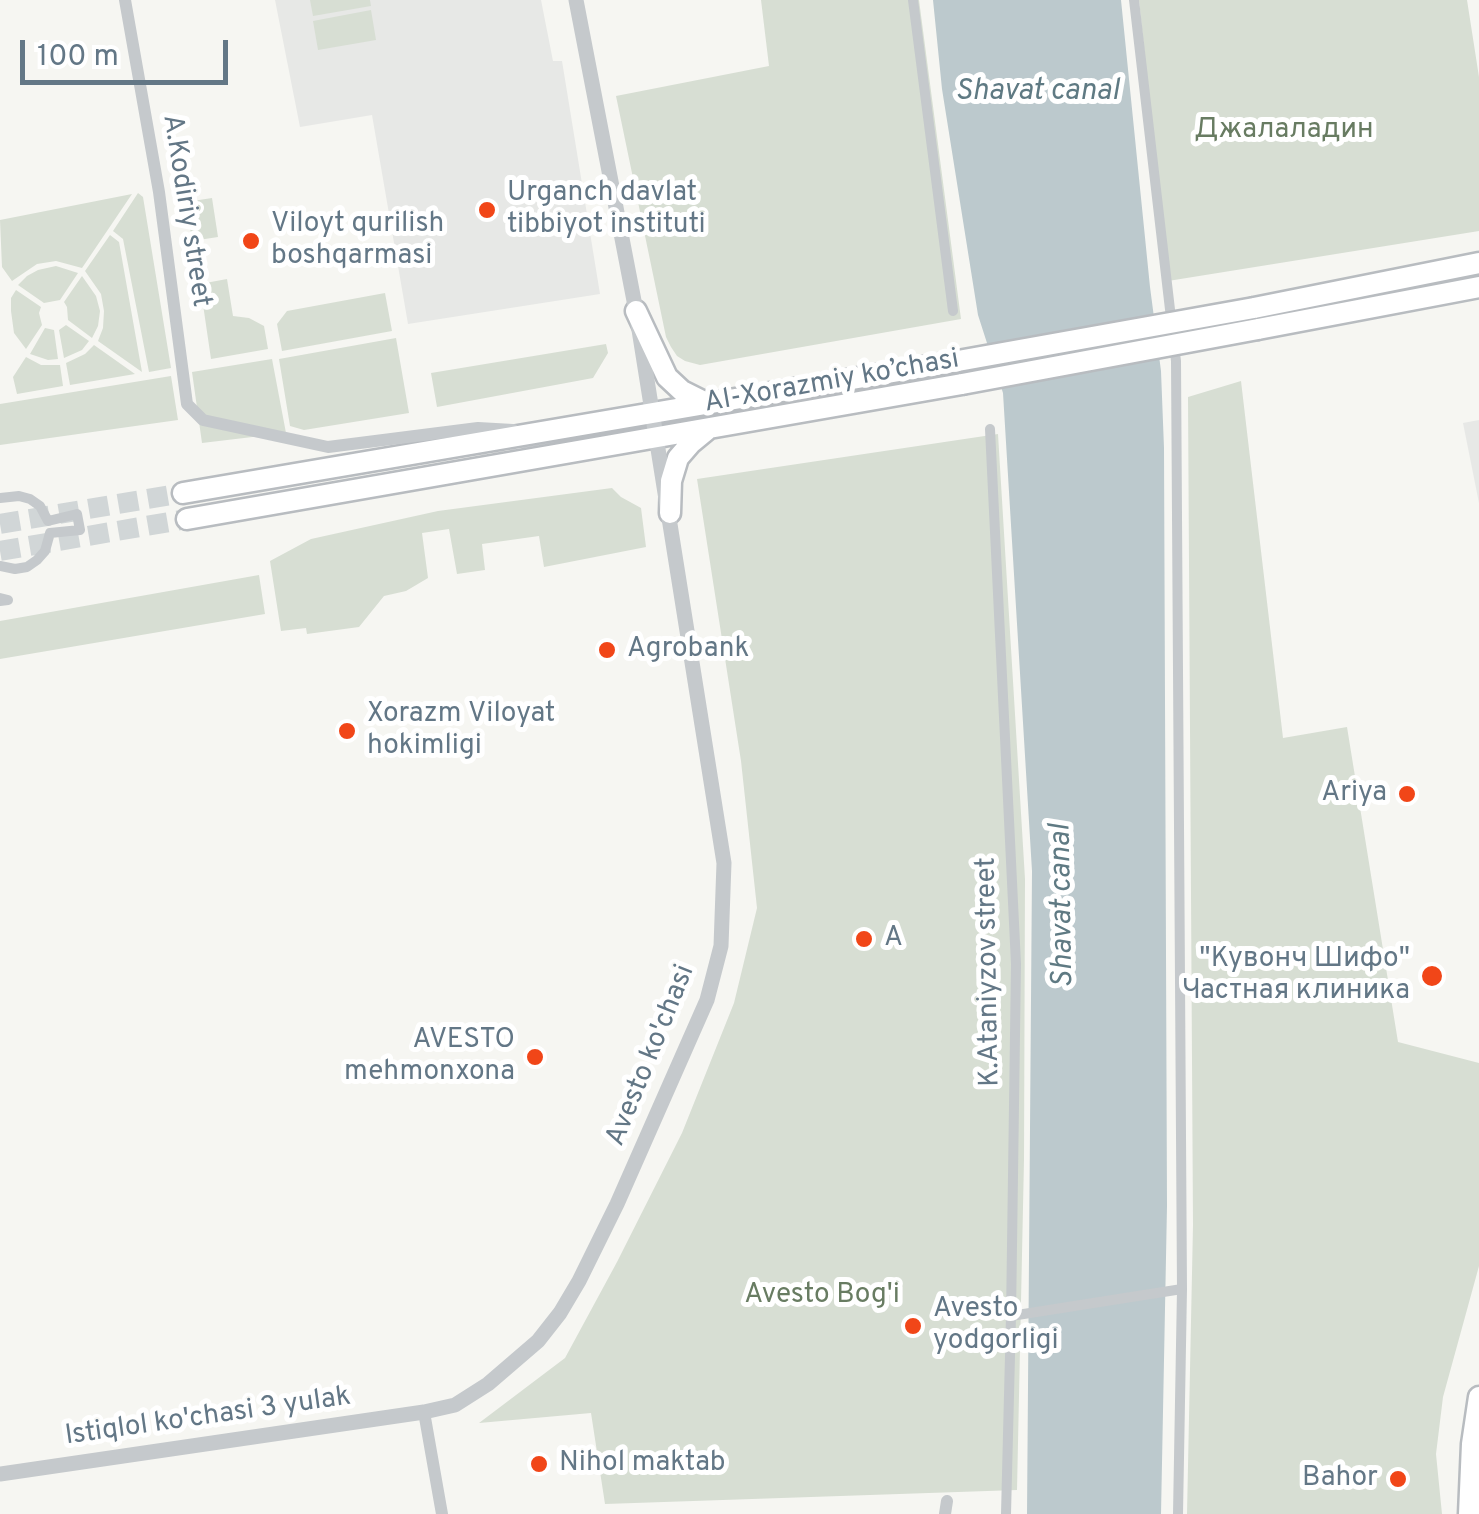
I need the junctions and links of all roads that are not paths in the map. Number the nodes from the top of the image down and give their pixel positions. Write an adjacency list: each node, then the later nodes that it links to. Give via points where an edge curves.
1 (125, 0): 13 (street, A.Kodiriy street, via 187,404 203,420 328,447 478,428)
2 (576, 0): 7 (street, Avesto ko'chasi)
3 (912, 0): 8 (street)
4 (1134, 0): 20 (street, via 1176,361)
5 (1479, 263): 9 (main road, Al-Xorazmiy ko’chasi, bridge)
6 (1479, 287): 11 (main road, Al-Xorazmiy ko’chasi, bridge)
7 (636, 312): 9 (main road, via 667,377); 10 (street, Avesto ko'chasi)
8 (953, 312)
9 (708, 404): 10 (main road, Al-Xorazmiy ko’chasi)
10 (653, 414): 13 (main road, Al-Xorazmiy ko’chasi); 14 (street, Avesto ko'chasi)
11 (709, 428): 14 (main road, Al-Xorazmiy ko’chasi); 17 (main road, via 678,458)
12 (990, 429): 21 (street, K.Ataniyzov street, via 1016,964)
13 (551, 431): 15 (main road, Al-Xorazmiy ko’chasi)
14 (657, 437): 17 (street, Avesto ko'chasi); 18 (main road, Al-Xorazmiy ko’chasi)
15 (183, 494)
16 (0, 498): 19 (street, via 30,499 48,521 77,514 80,530 50,533 46,551 27,566)
17 (670, 514): 23 (street, Avesto ko'chasi, via 724,863 721,946 712,986 617,1204 560,1313 488,1384 455,1405)
18 (187, 519)
19 (0, 566)
20 (1182, 1289): 21 (street); 27 (street)
21 (1012, 1316): 26 (street, K.Ataniyzov street)
22 (1479, 1396): 28 (main road)
23 (424, 1412): 24 (street, Istiqlol ko'chasi 3 yulak); 25 (street)
24 (0, 1474)
25 (442, 1514)
26 (1006, 1514)
27 (1178, 1514)
28 (1468, 1514)

